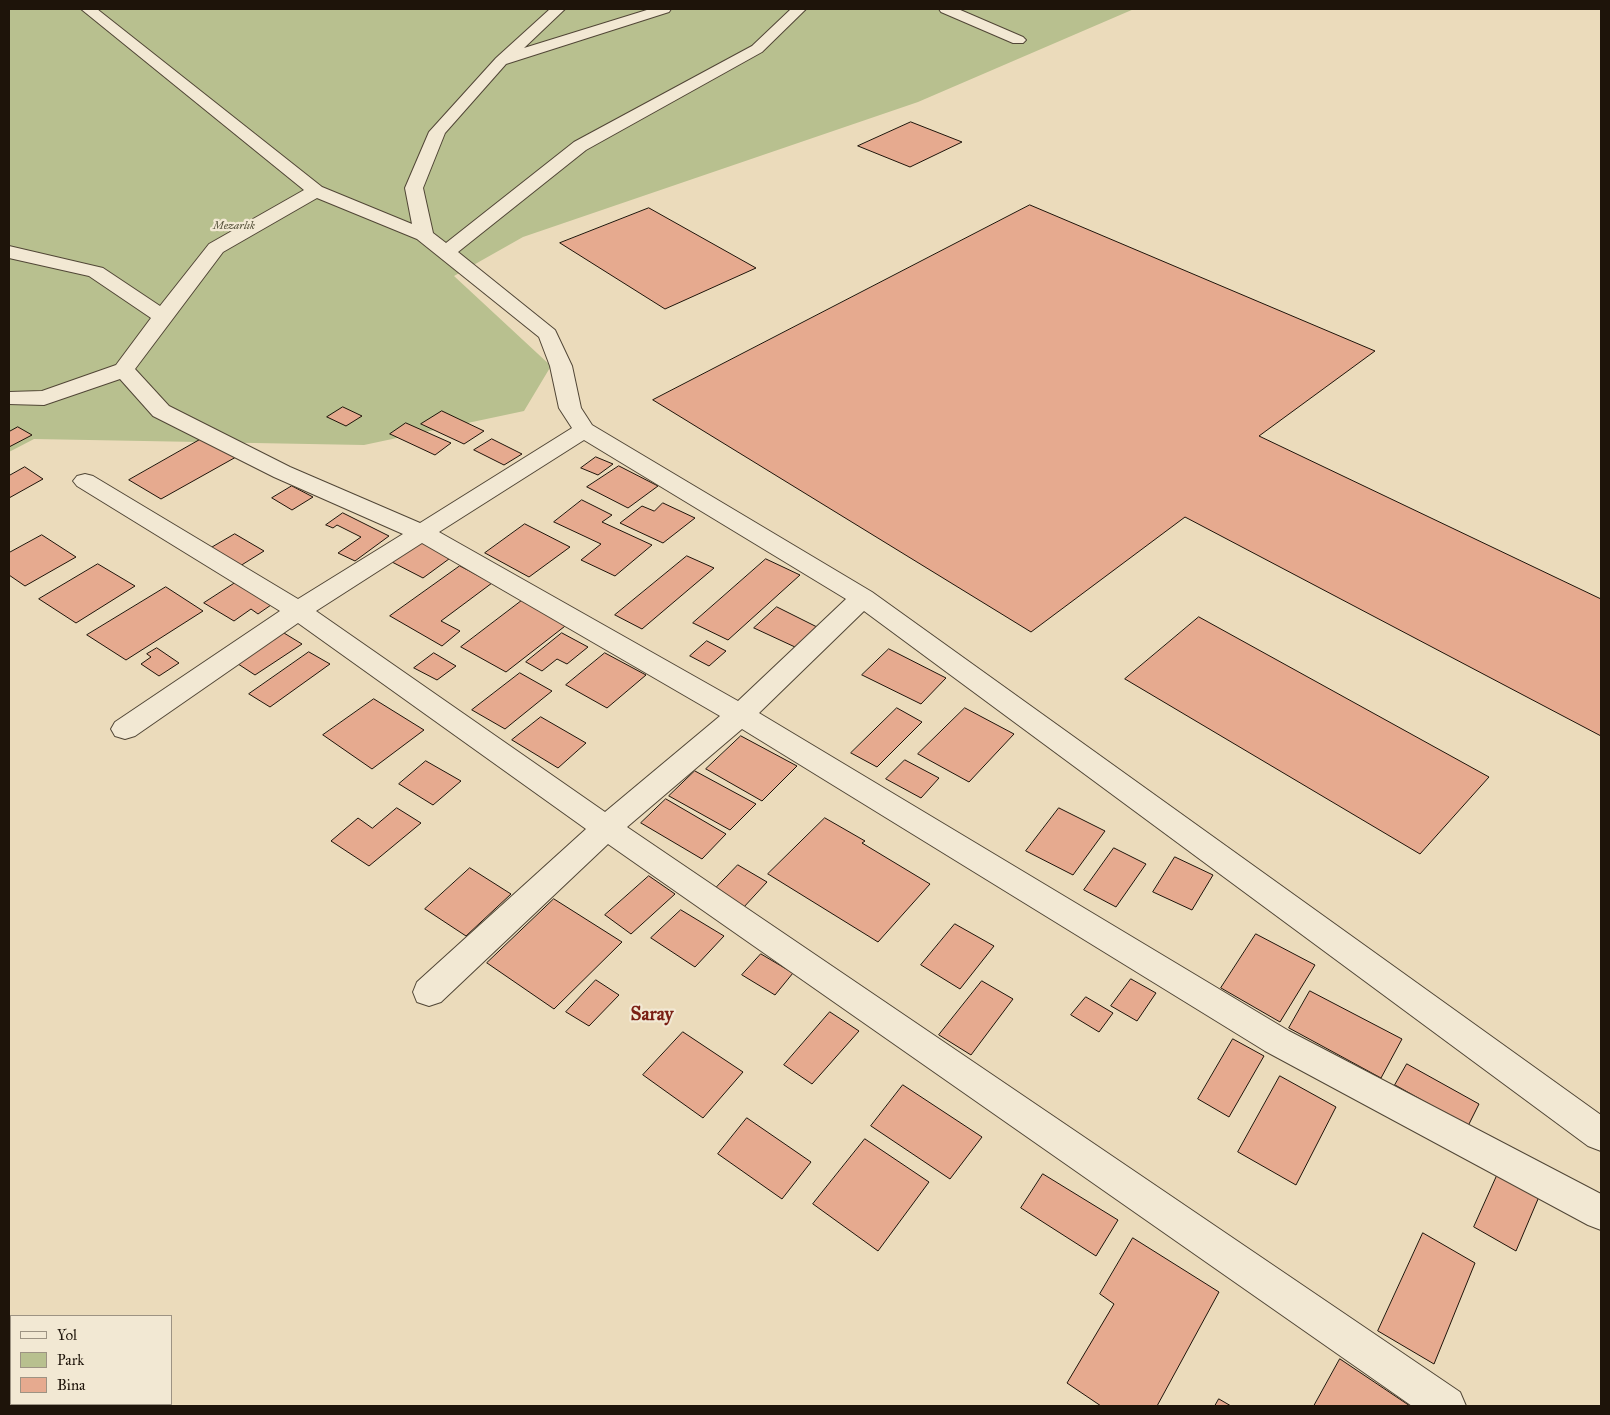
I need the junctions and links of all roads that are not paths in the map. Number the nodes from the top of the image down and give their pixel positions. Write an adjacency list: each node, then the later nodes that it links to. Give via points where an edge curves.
1 (88, 9): 8 (street)
2 (558, 9): 7 (street)
3 (664, 9): 7 (street)
4 (799, 9): 11 (street, via 757,49 580,146)
5 (946, 9): 6 (street)
6 (1018, 40)
7 (500, 61): 9 (street, via 437,132 414,188)
8 (316, 191): 9 (street); 12 (street, via 216,248)
9 (424, 234): 11 (street)
10 (9, 252): 12 (street, via 96,272)
11 (445, 253): 15 (street, via 548,334 561,366 570,408)
12 (162, 317): 13 (street)
13 (124, 370): 14 (street, via 44,398); 17 (street, via 161,411 282,472)
14 (9, 398)
15 (584, 430): 17 (street); 18 (street)
16 (85, 481): 19 (street)
17 (422, 533): 19 (street); 20 (street)
18 (863, 598): 20 (street); 24 (street)
19 (298, 611): 21 (street); 22 (street)
20 (740, 715): 22 (street); 25 (street, via 1278,1041)
21 (125, 728)
22 (606, 828): 23 (street); 26 (street)
23 (429, 992)
24 (1601, 1136)
25 (1601, 1213)
26 (1446, 1406)

